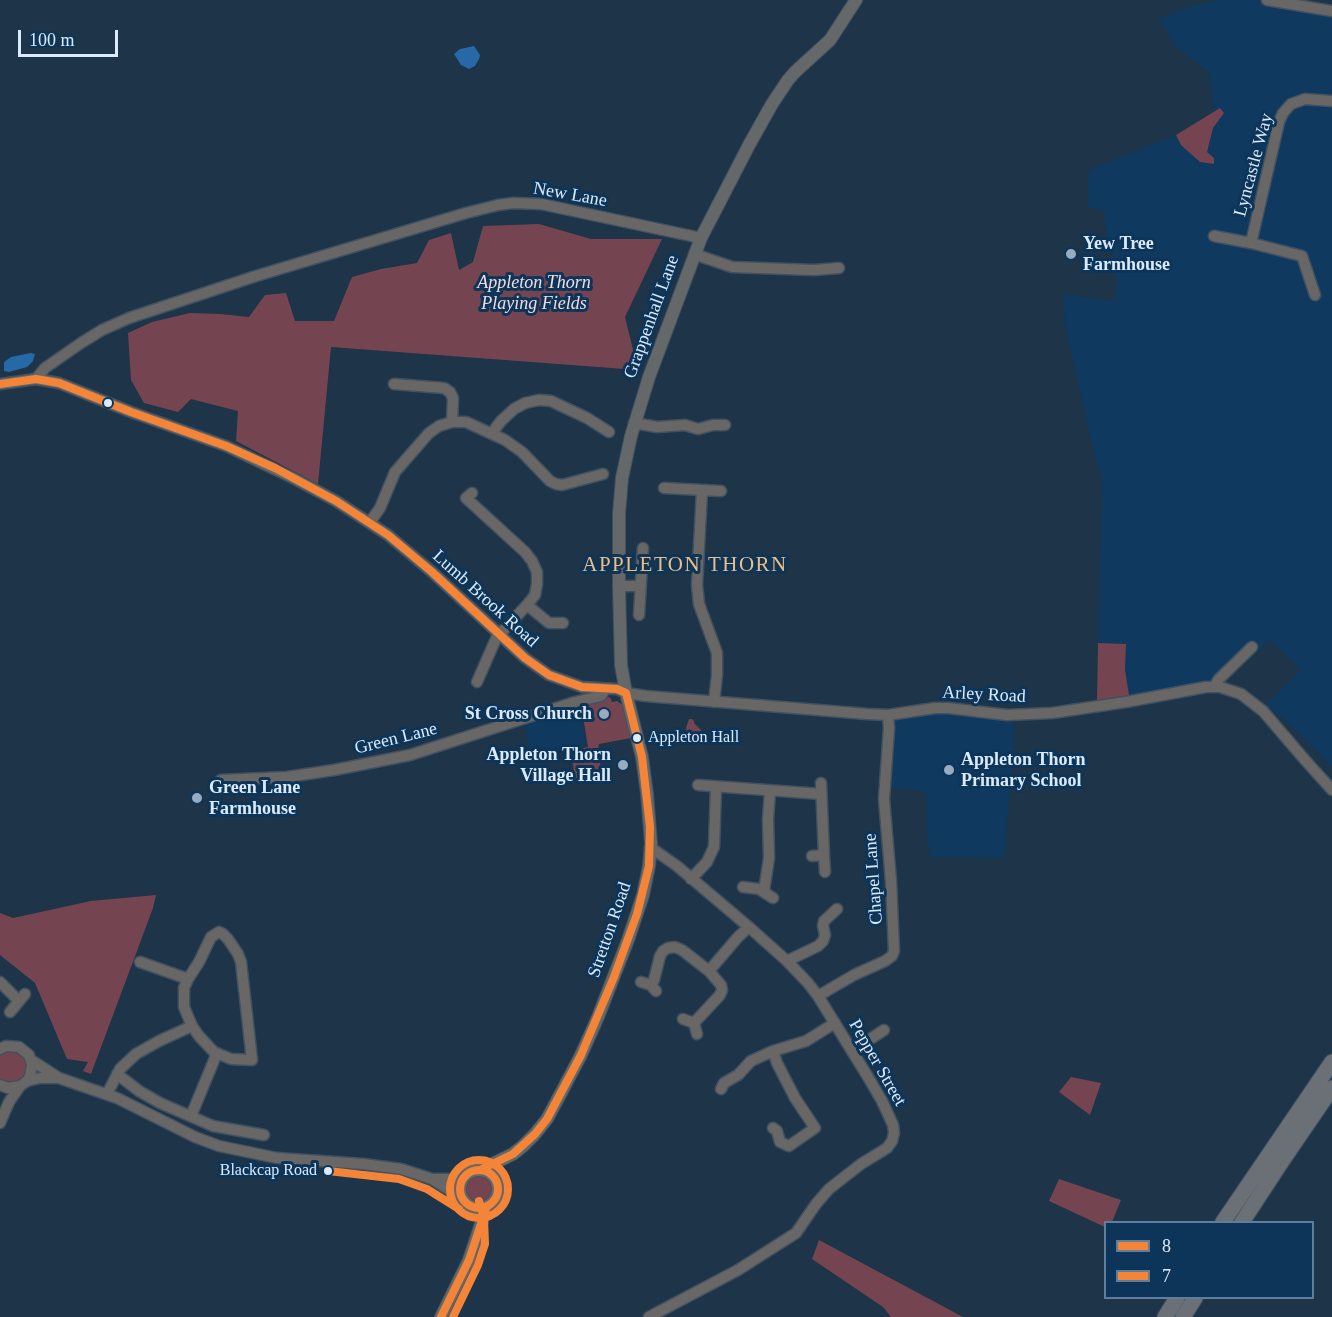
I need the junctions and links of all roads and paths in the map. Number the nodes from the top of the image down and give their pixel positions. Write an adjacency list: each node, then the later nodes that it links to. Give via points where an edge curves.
1 (856, 0): 6 (main road, Grappenhall Lane, via 837,32 780,91)
2 (1267, 0): 3 (street)
3 (1332, 11)
4 (1332, 101): 7 (street, Lyncastle Way, via 1305,99 1291,104 1283,114)
5 (1214, 236): 7 (street, Lyncastle Way)
6 (701, 238): 8 (main road, Grappenhall Lane); 11 (street, New Lane, via 541,204 498,205 143,312 81,343)
7 (1251, 243): 10 (street, Lyncastle Way, via 1302,256)
8 (694, 254): 9 (street, via 732,267); 15 (main road, Grappenhall Lane)
9 (839, 268)
10 (1315, 296)
11 (36, 379): 13 (street, Lumb Brook Road); 24 (street, Lumb Brook Road, via 59,382 226,446)
12 (392, 380): 14 (street, via 450,392)
13 (0, 384)
14 (452, 422): 18 (street, via 466,422); 24 (street, via 429,433 395,472)
15 (634, 423): 16 (street, via 698,429); 26 (main road, Grappenhall Lane, via 621,495)
16 (726, 425)
17 (610, 432): 18 (street, via 551,401 539,400 513,410)
18 (492, 433): 19 (street, via 522,452 556,484)
19 (603, 474)
20 (664, 488): 21 (street)
21 (702, 490): 22 (street); 37 (street, via 697,585 699,604 717,653)
22 (721, 491)
23 (472, 493): 28 (street, via 466,498 532,561 537,584)
24 (370, 522): 31 (street, Lumb Brook Road, via 432,572)
25 (643, 548): 27 (street)
26 (619, 586): 27 (street); 36 (main road, Grappenhall Lane)
27 (640, 586): 29 (street)
28 (527, 605): 30 (street, via 549,623); 31 (street)
29 (639, 615)
30 (563, 623)
31 (499, 635): 33 (street); 35 (street, Lumb Brook Road, via 549,675 582,687)
32 (1252, 647): 34 (street)
33 (477, 682)
34 (1214, 687): 38 (street, Arley Road, via 1023,715 935,708); 42 (street, Arley Road, via 1241,694 1263,711)
35 (604, 689): 36 (street, Lumb Brook Road); 39 (street, Green Lane, via 601,696 410,755 287,777)
36 (626, 693): 37 (street, Arley Road); 44 (main road, Stretton Road, via 643,764)
37 (714, 702): 38 (street, Arley Road)
38 (888, 715): 58 (street, Chapel Lane, via 884,799 894,951 885,961)
39 (221, 780)
40 (698, 785): 41 (street)
41 (716, 787): 43 (street); 48 (street, via 714,847 707,862)
42 (1332, 790)
43 (770, 791): 45 (street, via 821,788); 49 (street, via 769,895)
44 (650, 847): 48 (street, Pepper Street); 82 (main road, Stretton Road, via 637,914 581,1055 547,1119)
45 (824, 855): 46 (street); 47 (street)
46 (812, 856)
47 (825, 872)
48 (691, 879): 51 (street, Pepper Street)
49 (742, 887)
50 (837, 909): 52 (street, via 824,921 823,941)
51 (749, 927): 52 (street, Pepper Street); 54 (street)
52 (787, 961): 58 (street, Pepper Street)
53 (140, 962): 55 (street)
54 (709, 972): 57 (street, via 682,950 668,948 660,956); 60 (street, via 721,985 720,995 695,1028)
55 (188, 979): 62 (street, via 183,998); 67 (street, via 211,937 223,934 241,962 252,1060 231,1059)
56 (0, 982): 59 (street, via 22,998)
57 (649, 986)
58 (818, 996): 61 (street, Pepper Street)
59 (9, 1012)
60 (683, 1019)
61 (835, 1023): 65 (street, via 806,1041); 66 (street, Pepper Street)
62 (192, 1026): 67 (street); 70 (street, via 142,1050)
63 (884, 1027): 66 (street)
64 (0, 1049): 68 (street, via 19,1047)
65 (773, 1051): 75 (street, via 751,1061 724,1083); 80 (street, via 795,1098 815,1128 787,1148)
66 (852, 1051): 95 (street, Pepper Street, via 889,1117 894,1133 887,1148 829,1189 796,1233 738,1270)
67 (217, 1053): 78 (street)
68 (31, 1060): 71 (street); 72 (street, via 32,1071)
69 (1332, 1062): 89 (highway)
70 (117, 1074): 76 (street); 78 (street, via 150,1098)
71 (59, 1078): 72 (street); 76 (street)
72 (24, 1083): 73 (street, via 14,1088); 79 (street)
73 (0, 1085)
74 (1332, 1088): 90 (highway)
75 (721, 1091)
76 (107, 1094): 85 (street, via 219,1146 277,1158 402,1168)
77 (0, 1099): 79 (street)
78 (191, 1116): 81 (street, via 213,1126)
79 (1, 1120)
80 (773, 1128)
81 (264, 1135)
82 (513, 1154): 83 (main road, Stretton Road); 86 (main road, Stretton Road)
83 (480, 1170): 84 (main road); 86 (main road, via 490,1173)
84 (467, 1175): 85 (street, via 450,1180); 87 (main road, via 461,1184)
85 (432, 1179): 87 (street)
86 (496, 1181): 88 (main road, via 495,1199)
87 (467, 1202): 88 (main road, via 474,1207); 91 (main road, via 474,1219)
88 (487, 1206): 91 (main road)
89 (1224, 1221)
90 (1243, 1221)
91 (475, 1242): 94 (main road)
92 (1176, 1299): 96 (highway)
93 (1194, 1299): 97 (highway)
94 (441, 1317)
95 (649, 1317)
96 (1165, 1317)
97 (1183, 1317)

